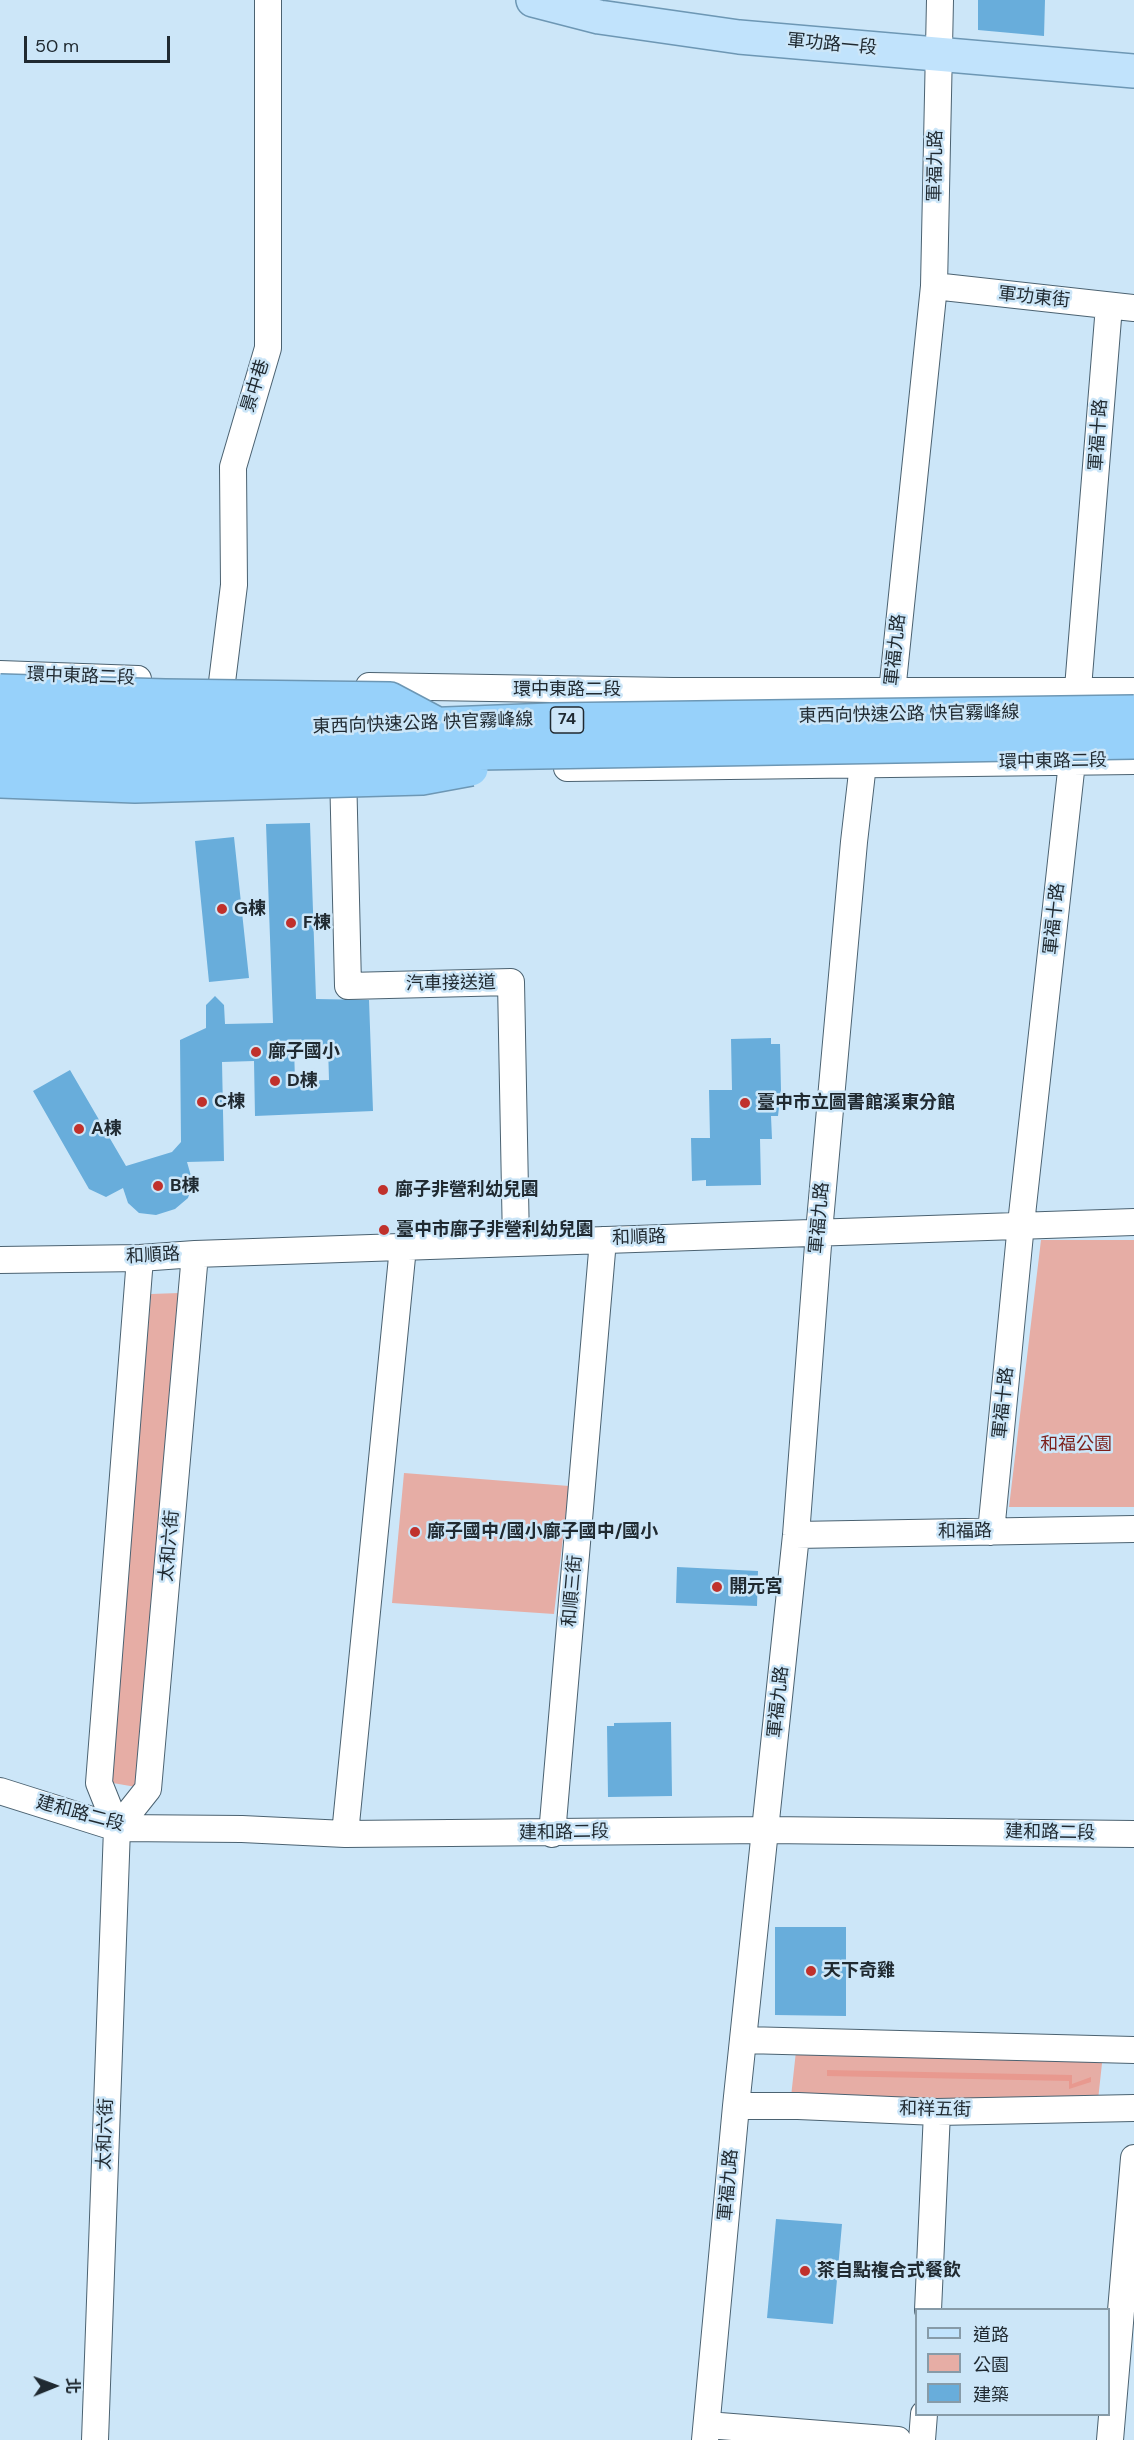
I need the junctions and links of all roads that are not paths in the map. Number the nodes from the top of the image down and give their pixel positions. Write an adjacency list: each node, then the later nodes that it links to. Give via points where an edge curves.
1 (268, 0): 10 (street, 景中巷, via 268,348 233,467 234,585)
2 (533, 0): 4 (main road, 軍功路一段, via 598,17 683,30)
3 (940, 0): 4 (street, 軍福九路)
4 (938, 55): 5 (main road, 軍功路一段); 6 (street, 軍福九路)
5 (1134, 71)
6 (934, 286): 7 (street, 軍功東街); 13 (street, 軍福九路)
7 (1109, 306): 8 (street, 軍功東街); 14 (street, 軍福十路)
8 (1134, 308)
9 (0, 674): 10 (street, 環中東路二段)
10 (222, 682): 13 (street, 環中東路二段, via 496,690); 26 (street, 景中巷)
11 (0, 691): 17 (highway, bridge, via 390,699)
12 (1134, 691): 14 (street, 環中東路二段)
13 (892, 692): 14 (street, 環中東路二段); 23 (street, 軍福九路)
14 (1078, 692): 22 (street, 軍福十路)
15 (1134, 712): 17 (highway, 東西向快速公路 快官霧峰線 / 74, bridge)
16 (0, 723): 17 (highway, 東西向快速公路 快官霧峰線 / 74, bridge, via 256,728)
17 (439, 725)
18 (1134, 742): 19 (highway, 東西向快速公路 快官霧峰線 / 74, bridge)
19 (555, 752): 20 (highway, 東西向快速公路 快官霧峰線 / 74, bridge, via 241,757); 27 (highway, bridge, via 422,778 135,786)
20 (0, 754)
21 (1134, 761): 22 (street, 環中東路二段)
22 (1072, 762): 23 (street, 環中東路二段); 29 (street, 軍福十路)
23 (863, 764): 25 (street, 環中東路二段); 30 (street, 軍福九路)
24 (0, 768): 26 (street, 環中東路二段)
25 (343, 770): 26 (street, 環中東路二段); 32 (street, 汽車接送道, via 348,986 511,982)
26 (219, 771)
27 (0, 781)
28 (1134, 1222): 29 (street, 和順路)
29 (1022, 1224): 30 (street, 和順路); 38 (street, 軍福十路)
30 (819, 1232): 31 (street, 和順路); 39 (street, 軍福九路)
31 (603, 1240): 32 (street, 和順路); 44 (street, 和順三街)
32 (516, 1243): 33 (street, 和順路)
33 (403, 1247): 34 (street, 和順路); 43 (street)
34 (195, 1254): 35 (street, 和順路); 41 (street, 太和六街, via 148,1789)
35 (140, 1258): 36 (street, 和順路); 41 (street, 太和六街, via 99,1783)
36 (0, 1260)
37 (1134, 1529): 38 (street, 和福路)
38 (992, 1532): 39 (street, 和福路)
39 (796, 1535): 42 (street, 軍福九路)
40 (0, 1791): 41 (street, 建和路二段)
41 (117, 1828): 43 (street, 建和路二段); 55 (street, 太和六街)
42 (766, 1830): 44 (street, 建和路二段); 45 (street, 建和路二段); 46 (street, 軍福九路)
43 (345, 1834): 44 (street, 建和路二段)
44 (552, 1834)
45 (1134, 1834)
46 (744, 2040): 47 (street); 48 (street, 軍福九路)
47 (1134, 2050)
48 (736, 2106): 50 (street, 和祥五街); 54 (street, 軍福九路)
49 (1134, 2108): 50 (street, 和祥五街)
50 (937, 2112): 52 (street)
51 (1134, 2158): 58 (street)
52 (928, 2308)
53 (924, 2416): 57 (street)
54 (706, 2433): 56 (street)
55 (94, 2440)
56 (898, 2440)
57 (922, 2440)
58 (1110, 2440)

